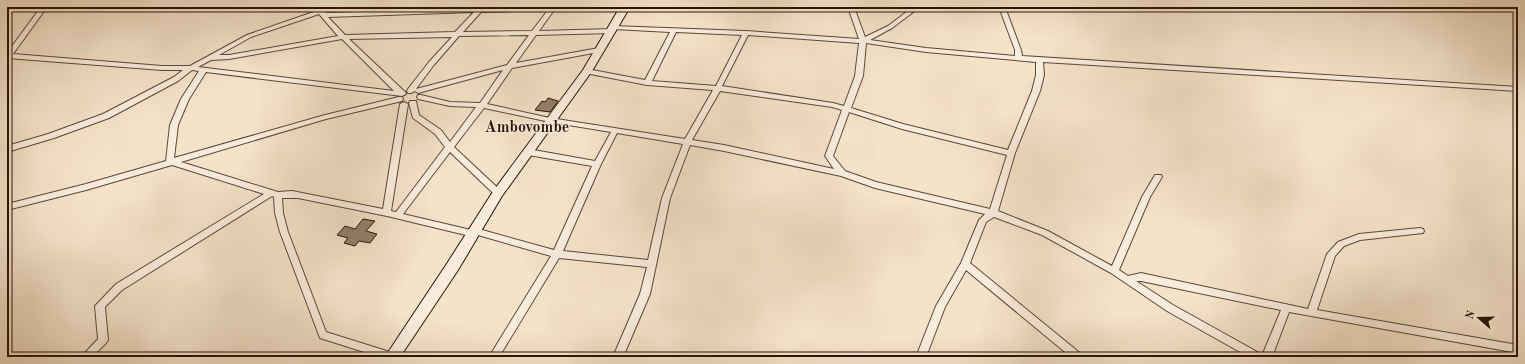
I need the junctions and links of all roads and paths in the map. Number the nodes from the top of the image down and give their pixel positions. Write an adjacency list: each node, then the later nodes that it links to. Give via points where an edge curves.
1 (44, 7): 18 (street)
2 (334, 7): 9 (street)
3 (851, 7): 16 (street)
4 (916, 7): 16 (street, via 890,27)
5 (1002, 7): 19 (street)
6 (552, 8): 7 (street); 8 (street); 12 (street)
7 (624, 8): 10 (main road)
8 (480, 9): 9 (street); 14 (street)
9 (320, 11): 15 (street); 20 (street, via 249,36)
10 (613, 29): 11 (street); 12 (street); 17 (main road)
11 (674, 30): 13 (street); 26 (street)
12 (534, 33): 14 (street); 22 (street)
13 (746, 33): 16 (street); 27 (street)
14 (458, 34): 15 (street); 29 (street, via 431,64)
15 (343, 37): 20 (street); 30 (street)
16 (863, 41): 19 (street, via 926,50); 33 (street, via 858,76)
17 (599, 50): 22 (street); 25 (main road)
18 (8, 56): 23 (street)
19 (1019, 57): 21 (street)
20 (211, 58): 23 (street)
21 (1039, 60): 28 (street); 40 (street, via 1040,75 1036,91)
22 (508, 67): 29 (street); 32 (street)
23 (191, 68): 24 (street); 38 (street, via 176,79 106,116)
24 (203, 71): 30 (street); 41 (street, via 185,99 174,125)
25 (587, 71): 26 (street); 34 (main road)
26 (647, 83): 27 (street)
27 (718, 88): 33 (street); 36 (street)
28 (1518, 89)
29 (416, 93): 30 (street); 31 (street); 32 (street, via 450,104)
30 (402, 99): 31 (street); 41 (street, via 325,117); 48 (street)
31 (413, 103): 37 (street, via 416,116 438,132)
32 (482, 105): 34 (street); 37 (street)
33 (846, 108): 40 (street, via 902,126); 43 (street, via 829,156)
34 (550, 120): 35 (street); 39 (main road)
35 (615, 131): 36 (street); 42 (street)
36 (687, 142): 43 (street); 54 (street, via 666,198)
37 (450, 148): 45 (street); 50 (street)
38 (7, 149)
39 (528, 152): 42 (street); 45 (main road)
40 (1011, 154): 49 (street)
41 (170, 161): 46 (street); 47 (street)
42 (597, 164): 53 (street)
43 (842, 173): 49 (street, via 875,185)
44 (1158, 177): 56 (street, via 1146,197)
45 (498, 193): 52 (main road)
46 (274, 194): 48 (street, via 292,194); 61 (street, via 119,287 100,306 103,340); 62 (street, via 285,238 323,335)
47 (7, 207)
48 (387, 213): 50 (street)
49 (993, 213): 55 (street, via 983,220); 56 (street, via 1045,233)
50 (398, 215): 52 (street)
51 (1420, 231): 59 (street, via 1359,237 1341,244 1332,254)
52 (475, 233): 53 (street); 62 (main road)
53 (557, 254): 54 (street); 63 (street)
54 (651, 264): 64 (street, via 645,294)
55 (965, 264): 65 (street, via 941,306); 66 (street)
56 (1114, 271): 57 (street)
57 (1128, 279): 58 (street, via 1141,277); 67 (street, via 1164,304)
58 (1286, 308): 59 (street); 68 (street)
59 (1311, 313): 60 (street)
60 (1518, 349)
61 (86, 357)
62 (393, 357)
63 (494, 357)
64 (618, 357)
65 (921, 357)
66 (1078, 357)
67 (1258, 357)
68 (1267, 357)

